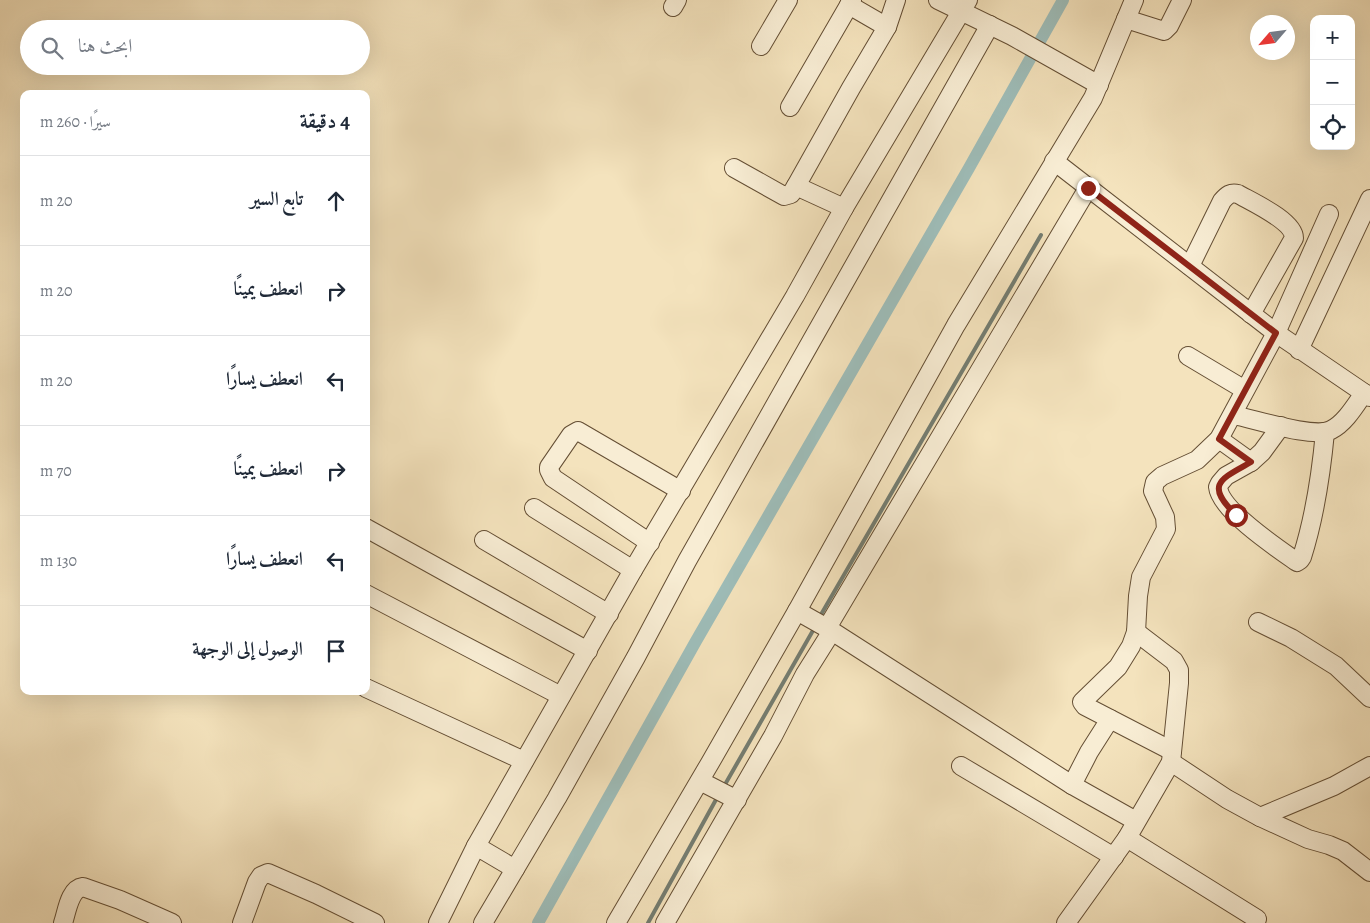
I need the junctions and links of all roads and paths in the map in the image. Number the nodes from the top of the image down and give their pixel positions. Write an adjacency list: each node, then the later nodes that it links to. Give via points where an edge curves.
1 (788, 0): 11 (street)
2 (896, 0): 10 (street)
3 (938, 0): 7 (street)
4 (1134, 0): 8 (street)
5 (1182, 0): 8 (street, via 1164,32)
6 (850, 2): 10 (street); 13 (street)
7 (965, 6): 9 (street); 19 (street)
8 (1126, 19): 12 (street)
9 (990, 25): 12 (street); 62 (street)
10 (887, 27): 16 (street)
11 (761, 46)
12 (1099, 85): 14 (street)
13 (790, 107)
14 (1054, 161): 17 (street); 40 (street, via 956,325)
15 (734, 168): 16 (street, via 784,196 791,194)
16 (796, 186): 19 (street)
17 (1088, 188): 21 (street); 43 (street)
18 (1370, 199): 24 (street)
19 (844, 208): 33 (street)
20 (1329, 214): 23 (street)
21 (1190, 266): 22 (street); 22 (street, via 1222,201 1233,192 1288,225 1294,234 1292,244)
22 (1251, 314): 23 (street)
23 (1276, 333): 24 (street); 26 (street)
24 (1300, 350): 27 (street)
25 (1188, 356): 26 (street)
26 (1245, 390): 28 (street)
27 (1367, 395): 30 (street, via 1338,425)
28 (1233, 415): 29 (street); 31 (street)
29 (1281, 426): 30 (street, via 1311,433); 32 (street)
30 (1325, 432): 32 (street, via 1315,508 1299,562 1253,529 1221,496 1218,487 1222,479)
31 (1219, 439): 32 (street); 44 (street, via 1197,460 1154,482 1153,491 1165,518 1166,529 1140,577)
32 (1251, 462)
33 (681, 491): 37 (street); 37 (street, via 578,432 571,435 549,467 552,478)
34 (534, 508): 38 (street)
35 (370, 530): 45 (street)
36 (484, 540): 41 (street)
37 (650, 543): 38 (street)
38 (633, 570): 41 (street)
39 (370, 596): 47 (street)
40 (796, 611): 43 (street); 54 (street)
41 (609, 614): 45 (street)
42 (1258, 622): 48 (street, via 1285,634 1336,666)
43 (829, 629): 55 (street); 56 (street, via 774,736)
44 (1136, 632): 49 (street, via 1118,667 1082,702); 50 (street, via 1174,661 1179,670)
45 (588, 652): 47 (street)
46 (370, 690): 51 (street)
47 (561, 696): 51 (street)
48 (1370, 698)
49 (1110, 719): 50 (street); 55 (street)
50 (1171, 757): 57 (street, via 1228,799); 58 (street)
51 (524, 761): 60 (street)
52 (961, 766): 61 (street)
53 (1370, 766): 57 (street, via 1334,786)
54 (706, 784): 56 (street); 71 (street)
55 (1072, 785): 58 (street)
56 (733, 798): 72 (street)
57 (1260, 817): 63 (street, via 1329,845)
58 (1136, 822): 59 (street)
59 (1127, 838): 61 (street); 64 (street)
60 (476, 846): 62 (street); 69 (street)
61 (1114, 857): 73 (street)
62 (515, 869): 70 (street)
63 (1370, 872)
64 (1257, 919)
65 (63, 923): 66 (street, via 72,896 83,887)
66 (172, 923)
67 (242, 923): 68 (street, via 256,882 268,873)
68 (375, 923)
69 (438, 923)
70 (483, 923)
71 (616, 923)
72 (665, 923)
73 (1066, 923)

